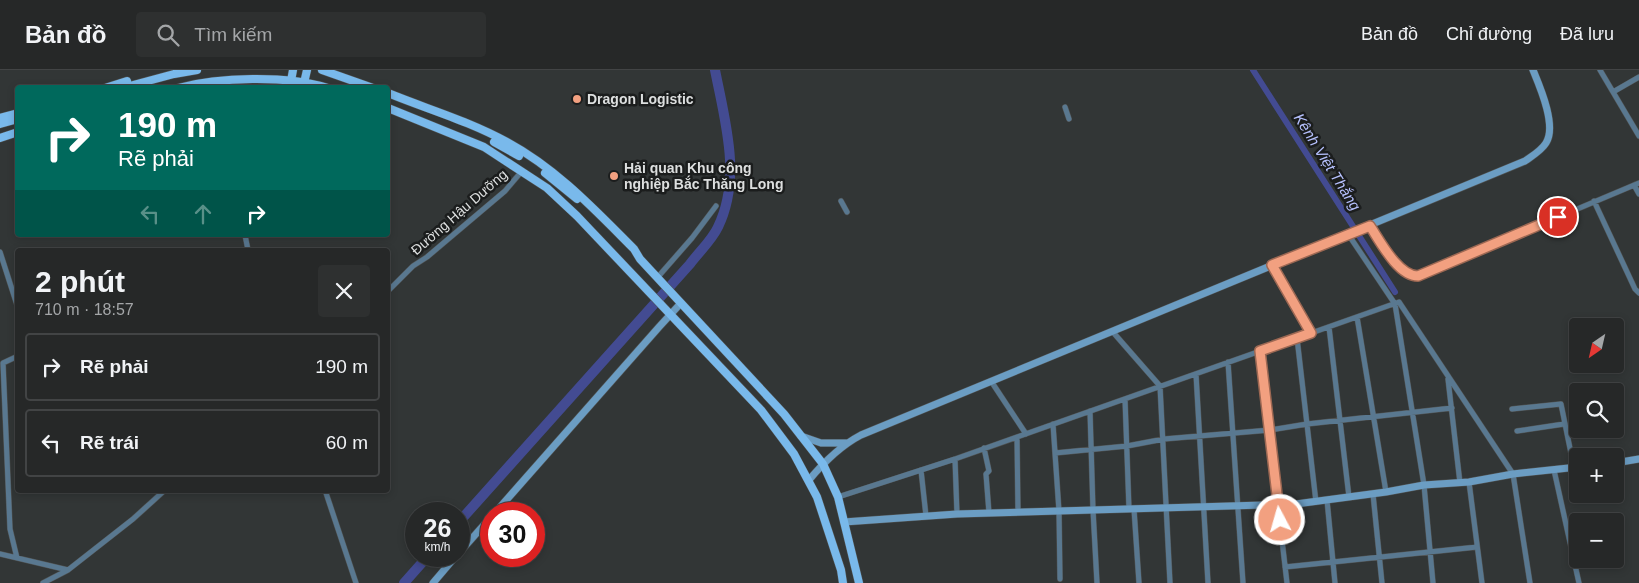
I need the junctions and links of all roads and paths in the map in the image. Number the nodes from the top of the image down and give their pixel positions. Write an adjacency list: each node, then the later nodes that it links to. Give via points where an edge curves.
1 (170, 70): 11 (main road)
2 (197, 70): 12 (main road)
3 (293, 70): 9 (main road)
4 (307, 70): 10 (main road)
5 (322, 70): 16 (main road)
6 (1533, 70): 36 (street, via 1549,117 1549,138 1545,145 1525,161)
7 (1600, 70): 17 (street)
8 (1639, 78): 17 (street)
9 (291, 81): 10 (main road); 14 (main road, via 258,79)
10 (304, 83): 15 (main road)
11 (116, 85)
12 (133, 85)
13 (189, 85): 14 (main road)
14 (211, 85)
15 (314, 85)
16 (364, 85)
17 (1613, 92): 27 (street)
18 (390, 94): 40 (main road, via 485,131 542,164 579,194)
19 (1065, 106): 23 (street)
20 (390, 109): 29 (main road, via 484,147)
21 (15, 114): 22 (main road)
22 (0, 118)
23 (1069, 119)
24 (15, 120): 25 (main road)
25 (0, 124)
26 (15, 133): 28 (main road)
27 (1638, 133)
28 (0, 138)
29 (522, 170): 41 (street, Đường Hậu Dưỡng, via 505,191); 46 (main road, via 577,216)
30 (1637, 184): 31 (street); 33 (street)
31 (1639, 194)
32 (841, 201): 35 (street)
33 (1594, 202): 36 (street, via 1418,276 1402,270); 42 (street)
34 (716, 206): 40 (street)
35 (847, 212)
36 (1369, 226): 37 (street)
37 (1348, 234): 39 (street); 45 (street)
38 (0, 252): 43 (street)
39 (1272, 265): 49 (street); 50 (street)
40 (660, 280): 44 (main road)
41 (390, 289)
42 (1639, 293)
43 (15, 299)
44 (682, 303): 46 (street); 73 (main road)
45 (1395, 304): 47 (street); 56 (street, via 1399,302); 63 (street)
46 (670, 314): 91 (main road, via 761,410 782,436); 102 (street)
47 (1357, 317): 48 (street); 64 (street)
48 (1328, 327): 50 (street); 65 (street)
49 (1112, 331): 57 (street); 58 (street)
50 (1311, 333): 51 (street)
51 (1297, 338): 52 (street); 67 (street)
52 (1260, 351): 54 (street); 69 (street)
53 (15, 357): 122 (street, via 3,363 10,529)
54 (1228, 362): 55 (street); 71 (street)
55 (1196, 374): 58 (street); 74 (street)
56 (1448, 377): 60 (street); 90 (street)
57 (991, 381): 72 (street); 77 (street)
58 (1160, 386): 59 (street); 76 (street)
59 (1125, 399): 62 (street); 78 (street)
60 (1452, 408): 63 (street); 93 (street)
61 (1512, 409): 68 (street, via 1559,403)
62 (1090, 411): 66 (street); 81 (street)
63 (1413, 413): 64 (street); 94 (street)
64 (1374, 416): 65 (street); 95 (street)
65 (1340, 420): 67 (street); 100 (street)
66 (1053, 424): 72 (street); 82 (street)
67 (1307, 424): 69 (street); 103 (street)
68 (1564, 424): 70 (street); 80 (street)
69 (1270, 430): 71 (street); 104 (street)
70 (1517, 431)
71 (1232, 432): 74 (street); 105 (street)
72 (1026, 434): 75 (street)
73 (800, 435): 77 (street, via 821,443); 86 (main road)
74 (1199, 435): 76 (street); 106 (street)
75 (1017, 437): 79 (street); 111 (street)
76 (1164, 439): 78 (street); 107 (street)
77 (847, 443): 86 (street)
78 (1127, 446): 81 (street); 108 (street)
79 (984, 448): 83 (street); 112 (street, via 989,471 986,474)
80 (1571, 448)
81 (1092, 450): 82 (street); 109 (street)
82 (1056, 453): 110 (street)
83 (955, 459): 88 (street); 113 (street)
84 (1639, 459): 85 (street)
85 (1624, 461)
86 (823, 464): 91 (street); 99 (main road)
87 (1569, 469): 89 (street)
88 (921, 470): 99 (street); 114 (street)
89 (1554, 470): 90 (street); 144 (street)
90 (1513, 474): 92 (street); 143 (street)
91 (809, 480): 131 (main road)
92 (1468, 482): 93 (street); 118 (street)
93 (1460, 483): 94 (street)
94 (1424, 485): 95 (street); 119 (street)
95 (1386, 492): 98 (street)
96 (162, 493): 126 (street)
97 (326, 493): 129 (street)
98 (1373, 494): 100 (street); 121 (street)
99 (838, 497): 115 (main road)
100 (1349, 497): 101 (street)
101 (1327, 500): 103 (street); 123 (street)
102 (504, 502)
103 (1316, 502): 104 (street)
104 (1278, 505): 105 (street); 125 (street)
105 (1239, 506): 106 (street); 137 (street)
106 (1202, 507): 107 (street); 136 (street)
107 (1167, 508): 108 (street); 135 (street)
108 (1132, 509): 109 (street); 134 (street)
109 (1093, 510): 110 (street); 133 (street)
110 (1059, 511): 111 (street); 127 (street)
111 (1018, 512): 112 (street)
112 (990, 513): 113 (street)
113 (957, 514): 114 (street)
114 (926, 516): 115 (street)
115 (844, 522): 132 (main road)
116 (480, 529): 117 (street)
117 (470, 540)
118 (1477, 547): 119 (street); 142 (street)
119 (1430, 552): 121 (street); 141 (street)
120 (0, 554): 122 (street)
121 (1379, 557): 123 (street); 140 (street)
122 (17, 558): 126 (street)
123 (1333, 562): 125 (street); 139 (street)
124 (447, 567): 130 (street)
125 (1285, 568): 138 (street)
126 (68, 570): 128 (street)
127 (1060, 579)
128 (43, 583)
129 (356, 583)
130 (433, 583)
131 (843, 583)
132 (859, 583)
133 (1097, 583)
134 (1139, 583)
135 (1170, 583)
136 (1208, 583)
137 (1244, 583)
138 (1287, 583)
139 (1335, 583)
140 (1382, 583)
141 (1433, 583)
142 (1482, 583)
143 (1530, 583)
144 (1580, 583)

